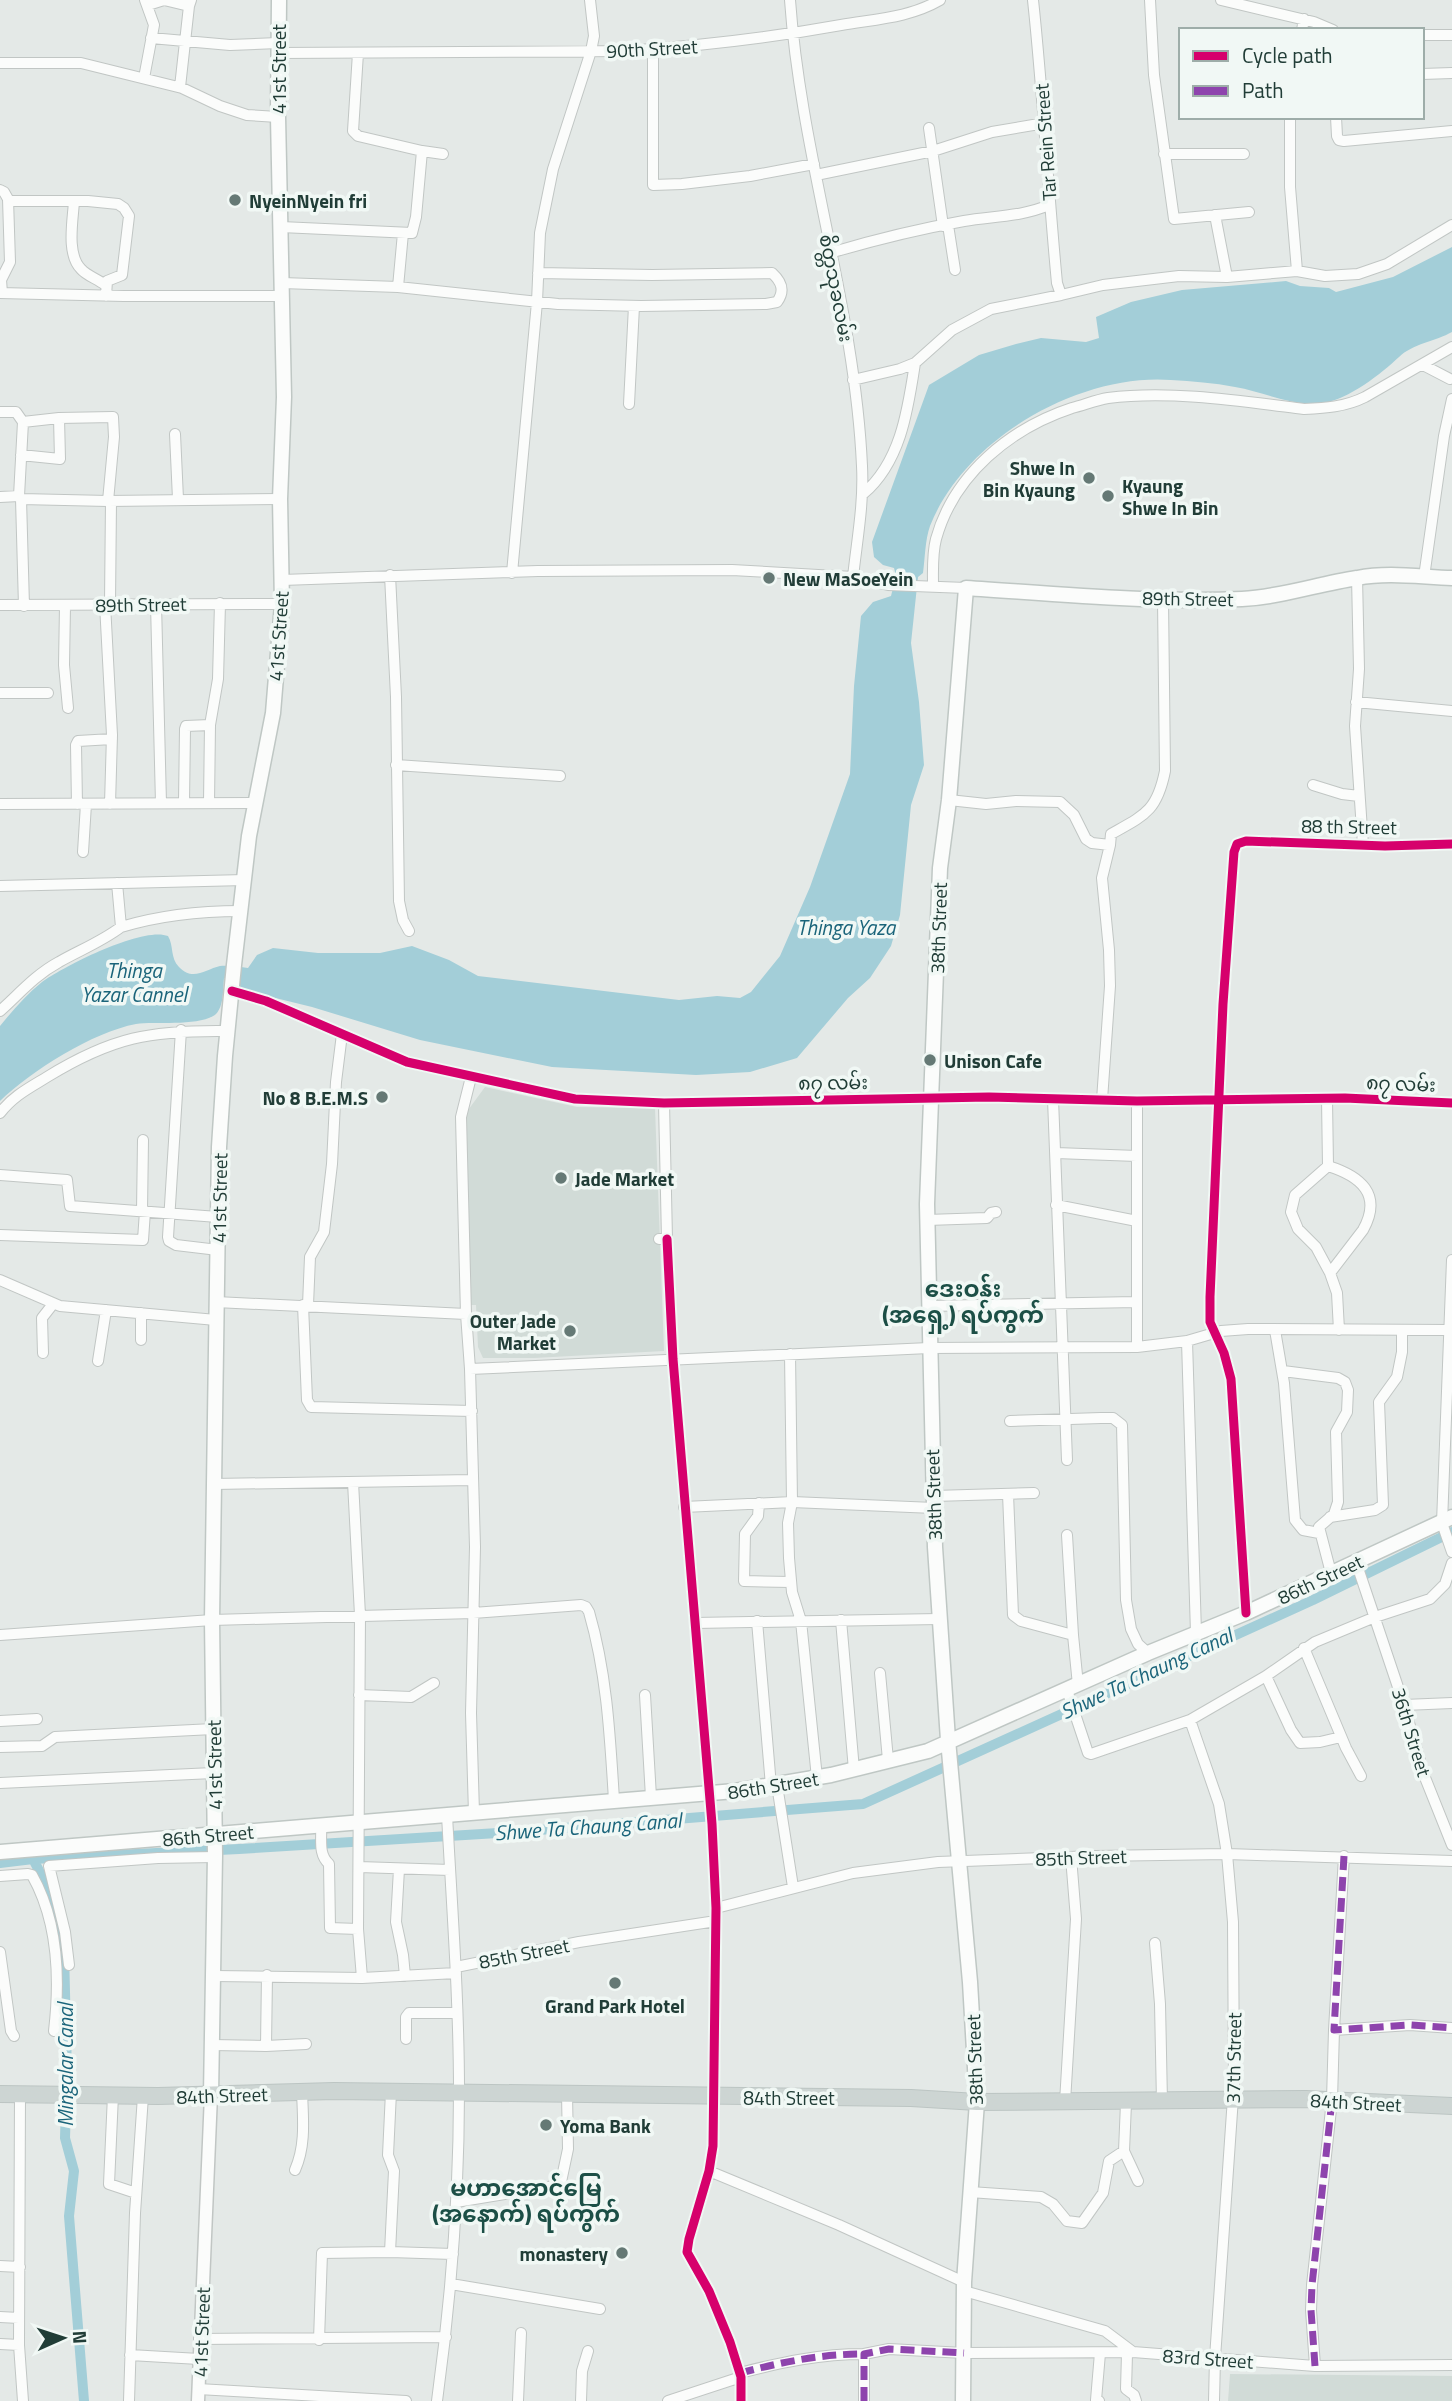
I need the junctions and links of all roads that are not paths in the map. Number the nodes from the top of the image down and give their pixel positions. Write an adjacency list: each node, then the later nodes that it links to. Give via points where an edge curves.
1 (279, 0): 17 (main road, 41st Street)
2 (590, 0): 19 (street)
3 (790, 0): 12 (street, စိတ္တသုခလမ်း)
4 (940, 0): 12 (street, 90th Street, via 914,13)
5 (1033, 0): 29 (street, Tar Rein Street)
6 (1150, 0): 35 (street)
7 (1221, 0): 10 (street)
8 (147, 3): 9 (street); 15 (street, via 154,21)
9 (190, 3): 16 (street)
10 (1303, 25): 11 (street)
11 (1321, 28)
12 (793, 34): 18 (street, 90th Street); 37 (street, စိတ္တသုခလမ်း)
13 (1424, 35): 14 (street)
14 (1452, 36)
15 (151, 38): 16 (street, 90th Street); 24 (street)
16 (186, 41): 17 (street, 90th Street); 25 (street)
17 (278, 48): 20 (street, 90th Street); 26 (main road, 41st Street)
18 (653, 49): 19 (street, 90th Street); 37 (street, via 653,185 750,176)
19 (591, 51): 20 (street, 90th Street); 52 (street, via 550,179)
20 (358, 53): 32 (street, via 353,131)
21 (0, 63): 24 (street, via 81,63)
22 (1452, 73): 23 (street)
23 (1424, 74)
24 (144, 78): 25 (street)
25 (180, 87): 26 (street, via 247,116)
26 (278, 117): 47 (main road, 41st Street)
27 (1290, 119): 51 (street)
28 (1336, 119): 31 (street, via 1337,136 1344,141)
29 (1045, 123): 33 (street, via 992,132); 42 (street, Tar Rein Street)
30 (929, 128): 33 (street)
31 (1452, 131)
32 (422, 151): 34 (street); 48 (street, via 413,232)
33 (933, 152): 38 (street); 45 (street)
34 (443, 154)
35 (1164, 154): 36 (street); 44 (street, via 1174,219)
36 (1244, 154)
37 (814, 164): 38 (street, စိတ္တသုခလမ်း)
38 (816, 175): 49 (street, စိတ္တသုခလမ်း)
39 (0, 190): 40 (street)
40 (8, 201): 41 (street); 57 (street, via 10,262 1,280)
41 (74, 201): 56 (street, via 77,265); 56 (street, via 118,204 129,216 122,275 107,281)
42 (1049, 205): 45 (street, via 1022,215); 58 (street, Tar Rein Street)
43 (1249, 212): 44 (street)
44 (1215, 215): 53 (street)
45 (946, 225): 49 (street); 50 (street)
46 (1452, 226): 51 (street, via 1387,264 1358,274 1325,276)
47 (281, 228): 48 (street); 55 (main road, 41st Street)
48 (402, 233): 54 (street)
49 (830, 253): 65 (street, စိတ္တသုခလမ်း)
50 (955, 270)
51 (1297, 271): 53 (street)
52 (538, 273): 59 (street); 60 (street, via 772,273 782,287 777,302 766,304)
53 (1227, 276): 58 (street, via 1179,276)
54 (398, 287): 55 (street); 59 (street)
55 (282, 289): 56 (street); 77 (main road, 41st Street)
56 (105, 290): 57 (street)
57 (1, 293)
58 (1060, 295): 62 (street, via 1000,306 974,316)
59 (537, 302): 60 (street); 79 (street)
60 (634, 306): 67 (street)
61 (1452, 347): 63 (street)
62 (915, 363): 65 (street); 73 (street, via 896,446 880,476)
63 (1423, 365): 64 (street); 86 (street, via 1354,403 1325,408 1174,396 1126,397 1104,398 1044,418 1001,445 957,492 936,541)
64 (1451, 379)
65 (853, 380): 73 (street, စိတ္တသုခလမ်း)
66 (1452, 399): 83 (street)
67 (629, 404)
68 (0, 412): 70 (street, via 16,412)
69 (59, 418): 70 (street); 72 (street, via 60,459); 78 (street, via 113,417)
70 (23, 422): 72 (street)
71 (175, 434): 76 (street)
72 (21, 455): 75 (street)
73 (863, 494): 81 (street, စိတ္တသုခလမ်း)
74 (0, 497): 75 (street)
75 (20, 497): 78 (street); 94 (street)
76 (178, 499): 77 (street); 78 (street)
77 (280, 499): 85 (main road, 41st Street)
78 (109, 501): 90 (street)
79 (512, 573): 80 (street, 89th Street); 81 (street, 89th Street, via 732,570)
80 (390, 575): 85 (street, 89th Street); 103 (street)
81 (853, 577): 86 (street, 89th Street, via 888,585)
82 (1357, 577): 83 (main road, 89th Street); 88 (main road, 89th Street, via 1257,598); 98 (street)
83 (1424, 577): 84 (main road, 89th Street)
84 (1452, 578)
85 (282, 580): 92 (main road, 41st Street)
86 (928, 586): 87 (street, 89th Street)
87 (966, 588): 88 (main road, 89th Street); 107 (main road, 38th Street)
88 (1163, 600): 116 (street, via 1166,754 1161,789 1151,808 1111,834)
89 (220, 603): 91 (street, 89th Street); 92 (street, 89th Street); 101 (street, via 218,679)
90 (108, 604): 91 (street, 89th Street); 95 (street, 89th Street); 102 (street)
91 (156, 604): 108 (street)
92 (282, 604): 111 (main road, 41st Street, via 273,713)
93 (0, 605): 94 (street, 89th Street)
94 (24, 606): 95 (street, 89th Street)
95 (65, 606): 99 (street)
96 (0, 692): 97 (street)
97 (48, 693)
98 (1356, 702): 100 (street); 106 (street)
99 (68, 708)
100 (1452, 710)
101 (209, 725): 109 (street, via 185,729); 110 (street)
102 (112, 739): 113 (street, via 83,739 76,745); 114 (street)
103 (396, 765): 104 (street); 124 (street, via 399,901)
104 (560, 776)
105 (1313, 785): 106 (street)
106 (1359, 796): 117 (street)
107 (949, 800): 116 (street, via 1060,802 1074,815 1086,839); 131 (main road, 38th Street, via 939,895)
108 (161, 803): 109 (street); 114 (street)
109 (184, 803): 110 (street)
110 (209, 803): 111 (street)
111 (255, 803): 119 (main road, 41st Street)
112 (0, 804): 113 (street)
113 (82, 804): 114 (street); 118 (street)
114 (110, 804)
115 (1452, 844): 117 (street, 88 th Street)
116 (1110, 845): 134 (street, via 1102,878 1110,986)
117 (1363, 845): 135 (street, 88 th Street, via 1237,844)
118 (83, 852)
119 (245, 880): 120 (street); 122 (main road, 41st Street)
120 (117, 883): 121 (street); 123 (street)
121 (0, 886)
122 (241, 911): 123 (street, via 169,915); 125 (main road, 41st Street)
123 (121, 927): 126 (street, via 27,984)
124 (409, 931)
125 (232, 990): 128 (main road, 41st Street); 129 (street, ၈၇ လမ်း)
126 (0, 1011)
127 (181, 1030): 128 (street); 139 (street, via 119,1041 80,1056 12,1098); 148 (street)
128 (227, 1031): 149 (main road, 41st Street)
129 (342, 1034): 130 (street, ၈၇ လမ်း, via 408,1062); 161 (street, via 324,1232 311,1251)
130 (471, 1077): 137 (street, ၈၇ လမ်း, via 575,1100); 165 (street, via 461,1117)
131 (932, 1098): 133 (street, ၈၇ လမ်း); 137 (street, ၈၇ လမ်း); 150 (main road, 38th Street)
132 (1327, 1098): 135 (street, ၈၇ လမ်း); 138 (street, ၈၇ လမ်း); 143 (street)
133 (1053, 1099): 134 (street, ၈၇ လမ်း); 141 (street)
134 (1102, 1100): 136 (street, ၈၇ လမ်း)
135 (1220, 1100): 136 (street, ၈၇ လမ်း); 171 (street, via 1210,1297)
136 (1137, 1101): 142 (street)
137 (664, 1103): 179 (street, via 663,1239)
138 (1452, 1103)
139 (0, 1113)
140 (144, 1140): 146 (street)
141 (1056, 1153): 142 (street); 145 (street)
142 (1137, 1156): 151 (street)
143 (1328, 1166): 155 (street, via 1295,1195 1291,1212); 155 (street, via 1365,1185 1370,1206 1363,1230)
144 (0, 1175): 146 (street, via 67,1180 70,1206)
145 (1056, 1205): 151 (street); 160 (street)
146 (144, 1211): 148 (street); 152 (street, via 143,1240)
147 (996, 1212): 150 (street, via 987,1217)
148 (169, 1213): 149 (street); 153 (street, via 172,1243)
149 (218, 1217): 153 (main road, 41st Street)
150 (927, 1220): 162 (main road, 38th Street)
151 (1137, 1221): 158 (street)
152 (0, 1234)
153 (218, 1250): 157 (main road, 41st Street)
154 (1452, 1260): 170 (street)
155 (1330, 1273): 168 (street, via 1337,1293)
156 (0, 1280): 159 (street)
157 (216, 1302): 161 (street); 166 (main road, 41st Street)
158 (1136, 1302): 160 (street); 175 (street)
159 (53, 1304): 163 (street); 177 (street, via 42,1318)
160 (1060, 1304): 162 (street); 174 (street)
161 (305, 1305): 165 (street); 183 (street, via 307,1400 311,1407)
162 (928, 1306): 176 (main road, 38th Street)
163 (106, 1310): 164 (street); 180 (street)
164 (141, 1313): 166 (street); 172 (street)
165 (466, 1314): 181 (street)
166 (216, 1320): 189 (main road, 41st Street)
167 (1275, 1330): 168 (street); 171 (street); 182 (street)
168 (1339, 1330): 169 (street)
169 (1402, 1330): 170 (street); 196 (street, via 1400,1368 1379,1402 1383,1505)
170 (1448, 1330): 197 (street)
171 (1213, 1333): 173 (street); 206 (street, via 1231,1379)
172 (141, 1340)
173 (1187, 1341): 175 (street); 215 (street)
174 (1062, 1347): 175 (street); 176 (street); 184 (street)
175 (1137, 1347)
176 (929, 1349): 178 (street); 193 (main road, 38th Street)
177 (43, 1353)
178 (790, 1354): 179 (street); 192 (street)
179 (673, 1359): 181 (street); 195 (street)
180 (97, 1361)
181 (471, 1369): 183 (street)
182 (1283, 1371): 196 (street, via 1338,1378 1347,1386 1347,1412 1336,1432 1338,1502); 198 (street, via 1295,1520 1303,1530)
183 (472, 1411): 187 (street)
184 (1065, 1418): 185 (street); 186 (street); 219 (street, via 1113,1418 1122,1425 1126,1600 1131,1629)
185 (1010, 1421)
186 (1067, 1460)
187 (473, 1480): 188 (street); 205 (street)
188 (353, 1482): 189 (street); 207 (street)
189 (214, 1484): 210 (main road, 41st Street)
190 (1034, 1493): 191 (street)
191 (1009, 1494): 193 (street); 217 (street, via 1013,1615)
192 (792, 1502): 193 (street); 194 (street); 204 (street, via 788,1523)
193 (934, 1502): 209 (main road, 38th Street)
194 (759, 1503): 195 (street); 204 (street, via 758,1516 746,1534 745,1582)
195 (684, 1507): 214 (street)
196 (1330, 1517): 198 (street, via 1319,1525)
197 (1446, 1527): 200 (street); 202 (main road, 86th Street)
198 (1319, 1533): 203 (street)
199 (1067, 1535): 217 (street)
200 (1452, 1552)
201 (1452, 1563): 208 (street, via 1445,1584 1430,1599)
202 (1359, 1572): 203 (main road, 86th Street); 208 (street, 36th Street)
203 (1331, 1573): 206 (main road, 86th Street)
204 (791, 1583): 213 (street)
205 (473, 1613): 207 (street); 244 (street, via 586,1607 603,1671); 245 (street)
206 (1246, 1613): 215 (main road, 86th Street)
207 (360, 1615): 210 (street); 224 (street)
208 (1375, 1617): 218 (street); 227 (street, 36th Street)
209 (939, 1619): 211 (street); 234 (main road, 38th Street)
210 (212, 1620): 216 (street); 231 (main road, 41st Street)
211 (841, 1620): 213 (street); 236 (street)
212 (757, 1621): 213 (street); 214 (street); 241 (street)
213 (801, 1621): 239 (street)
214 (695, 1623): 242 (street)
215 (1196, 1633): 219 (main road, 86th Street)
216 (0, 1634)
217 (1073, 1635): 223 (street)
218 (1304, 1648): 221 (street); 232 (street)
219 (1148, 1653): 223 (main road, 86th Street)
220 (880, 1673): 235 (street)
221 (1266, 1676): 229 (street); 232 (street, via 1300,1743)
222 (434, 1683): 224 (street, via 411,1697)
223 (1072, 1692): 229 (street, via 1074,1713 1089,1754); 234 (main road, 86th Street)
224 (359, 1695): 247 (street)
225 (645, 1695): 243 (street)
226 (1452, 1703): 227 (street)
227 (1404, 1704): 250 (street, 36th Street, via 1424,1775)
228 (37, 1719): 230 (street)
229 (1190, 1720): 252 (street, 37th Street, via 1219,1804)
230 (0, 1721)
231 (213, 1729): 233 (street, via 55,1737 42,1746); 237 (main road, 41st Street)
232 (1341, 1737): 238 (street)
233 (0, 1747)
234 (950, 1754): 235 (main road, 86th Street, via 929,1751); 257 (main road, 38th Street)
235 (888, 1760): 236 (main road, 86th Street)
236 (854, 1770): 239 (main road, 86th Street)
237 (213, 1773): 240 (street); 249 (main road, 41st Street)
238 (1361, 1776)
239 (817, 1778): 241 (main road, 86th Street)
240 (0, 1783)
241 (774, 1785): 242 (main road, 86th Street); 262 (street)
242 (711, 1795): 243 (main road, 86th Street); 263 (street)
243 (651, 1797): 244 (main road, 86th Street)
244 (614, 1800): 245 (main road, 86th Street)
245 (474, 1813): 246 (main road, 86th Street)
246 (447, 1820): 247 (main road, 86th Street); 260 (street)
247 (358, 1828): 248 (main road, 86th Street); 258 (street)
248 (321, 1831): 249 (main road, 86th Street); 265 (street, via 320,1849 330,1864 330,1928)
249 (214, 1836): 251 (main road, 86th Street); 253 (main road, 41st Street)
250 (1452, 1845)
251 (0, 1852)
252 (1227, 1854): 254 (street, 85th Street); 255 (street, 85th Street); 297 (street, 37th Street, via 1233,1945)
253 (215, 1856): 268 (street, via 49,1866); 271 (main road, 41st Street)
254 (1344, 1856): 256 (street, 85th Street); 276 (street)
255 (1071, 1857): 257 (street, 85th Street); 295 (street, via 1076,1919)
256 (1452, 1861)
257 (961, 1862): 262 (street, 85th Street, via 882,1868); 294 (main road, 38th Street)
258 (359, 1867): 259 (street); 265 (street)
259 (398, 1869): 260 (street); 272 (street, via 396,1923)
260 (450, 1870): 269 (street)
261 (0, 1876): 277 (street, via 28,1874 44,1900 55,1961)
262 (793, 1887): 263 (street, 85th Street)
263 (716, 1908): 264 (street)
264 (716, 1921): 269 (street, 85th Street, via 579,1942); 292 (street)
265 (358, 1928): 273 (street)
266 (1155, 1943): 296 (street)
267 (0, 1952): 278 (street)
268 (69, 1965)
269 (456, 1970): 272 (street, 85th Street); 274 (street)
270 (267, 1975): 271 (street, 85th Street); 273 (street, 85th Street); 282 (street)
271 (214, 1976): 281 (main road, 41st Street)
272 (404, 1976): 273 (street, 85th Street)
273 (362, 1978)
274 (457, 2013): 279 (street, via 409,2014); 285 (street)
275 (1452, 2028): 276 (street, via 1410,2025)
276 (1334, 2030): 293 (street)
277 (54, 2031)
278 (14, 2036)
279 (406, 2039)
280 (306, 2044): 282 (street)
281 (212, 2045): 282 (street); 290 (main road, 41st Street)
282 (266, 2046)
283 (302, 2092): 284 (main road, 84th Street); 290 (main road, 84th Street); 301 (street, via 302,2156)
284 (391, 2092): 285 (main road, 84th Street); 307 (street)
285 (459, 2092): 286 (main road, 84th Street); 306 (street)
286 (567, 2093): 292 (main road, 84th Street); 306 (street, via 568,2148 561,2182)
287 (0, 2094): 288 (main road, 84th Street)
288 (20, 2094): 289 (main road, 84th Street); 310 (street)
289 (113, 2095): 291 (main road, 84th Street); 305 (street, via 109,2184)
290 (211, 2095): 291 (main road, 84th Street); 318 (street, 41st Street)
291 (143, 2096): 305 (street)
292 (714, 2096): 294 (main road, 84th Street); 302 (street)
293 (1332, 2100): 297 (main road, 84th Street); 299 (main road, 84th Street); 331 (street, via 1312,2285)
294 (977, 2102): 295 (main road, 84th Street); 304 (main road, 38th Street)
295 (1065, 2102): 298 (main road, 84th Street)
296 (1162, 2102): 297 (main road, 84th Street); 298 (main road, 84th Street)
297 (1232, 2102): 328 (street, 37th Street)
298 (1126, 2103): 300 (street)
299 (1452, 2106)
300 (1124, 2151): 303 (street); 304 (street, via 1109,2161 1103,2193 1078,2224 1067,2221 1054,2204 1041,2197)
301 (295, 2170)
302 (709, 2171): 312 (street, via 839,2225); 332 (street, via 687,2252 712,2297)
303 (1138, 2181)
304 (970, 2192): 312 (main road, 38th Street)
305 (136, 2193): 327 (street)
306 (456, 2203): 308 (street)
307 (390, 2252): 308 (street); 319 (street, via 322,2253)
308 (453, 2254): 311 (street)
309 (0, 2266): 310 (street)
310 (20, 2267): 315 (street)
311 (451, 2284): 313 (street); 317 (street)
312 (964, 2287): 323 (main road, 38th Street); 325 (street, via 1105,2330)
313 (600, 2309)
314 (0, 2317): 315 (street)
315 (19, 2318): 321 (street)
316 (521, 2333): 338 (street)
317 (446, 2337): 319 (street); 337 (street)
318 (199, 2339): 319 (street); 329 (street, 41st Street)
319 (319, 2340)
320 (0, 2344): 321 (street)
321 (19, 2345): 334 (street)
322 (588, 2351): 339 (street)
323 (964, 2353): 324 (street, 83rd Street); 326 (street, 83rd Street, via 889,2349); 343 (main road, 38th Street)
324 (1100, 2353): 325 (street, 83rd Street); 344 (street)
325 (1130, 2353): 328 (street, 83rd Street); 345 (street, via 1126,2389)
326 (864, 2354): 332 (street, 83rd Street, via 794,2359); 342 (street)
327 (130, 2355): 329 (street); 335 (street)
328 (1215, 2358): 331 (street, 83rd Street); 346 (street, 37th Street)
329 (199, 2359): 333 (street, 41st Street)
330 (1452, 2365): 331 (street, 83rd Street)
331 (1315, 2366)
332 (741, 2375): 340 (street); 341 (street)
333 (198, 2395): 336 (street)
334 (23, 2401)
335 (129, 2401)
336 (406, 2401)
337 (437, 2401)
338 (519, 2401)
339 (580, 2401)
340 (668, 2401)
341 (741, 2401)
342 (864, 2401)
343 (963, 2401)
344 (1099, 2401)
345 (1136, 2401)
346 (1214, 2401)

